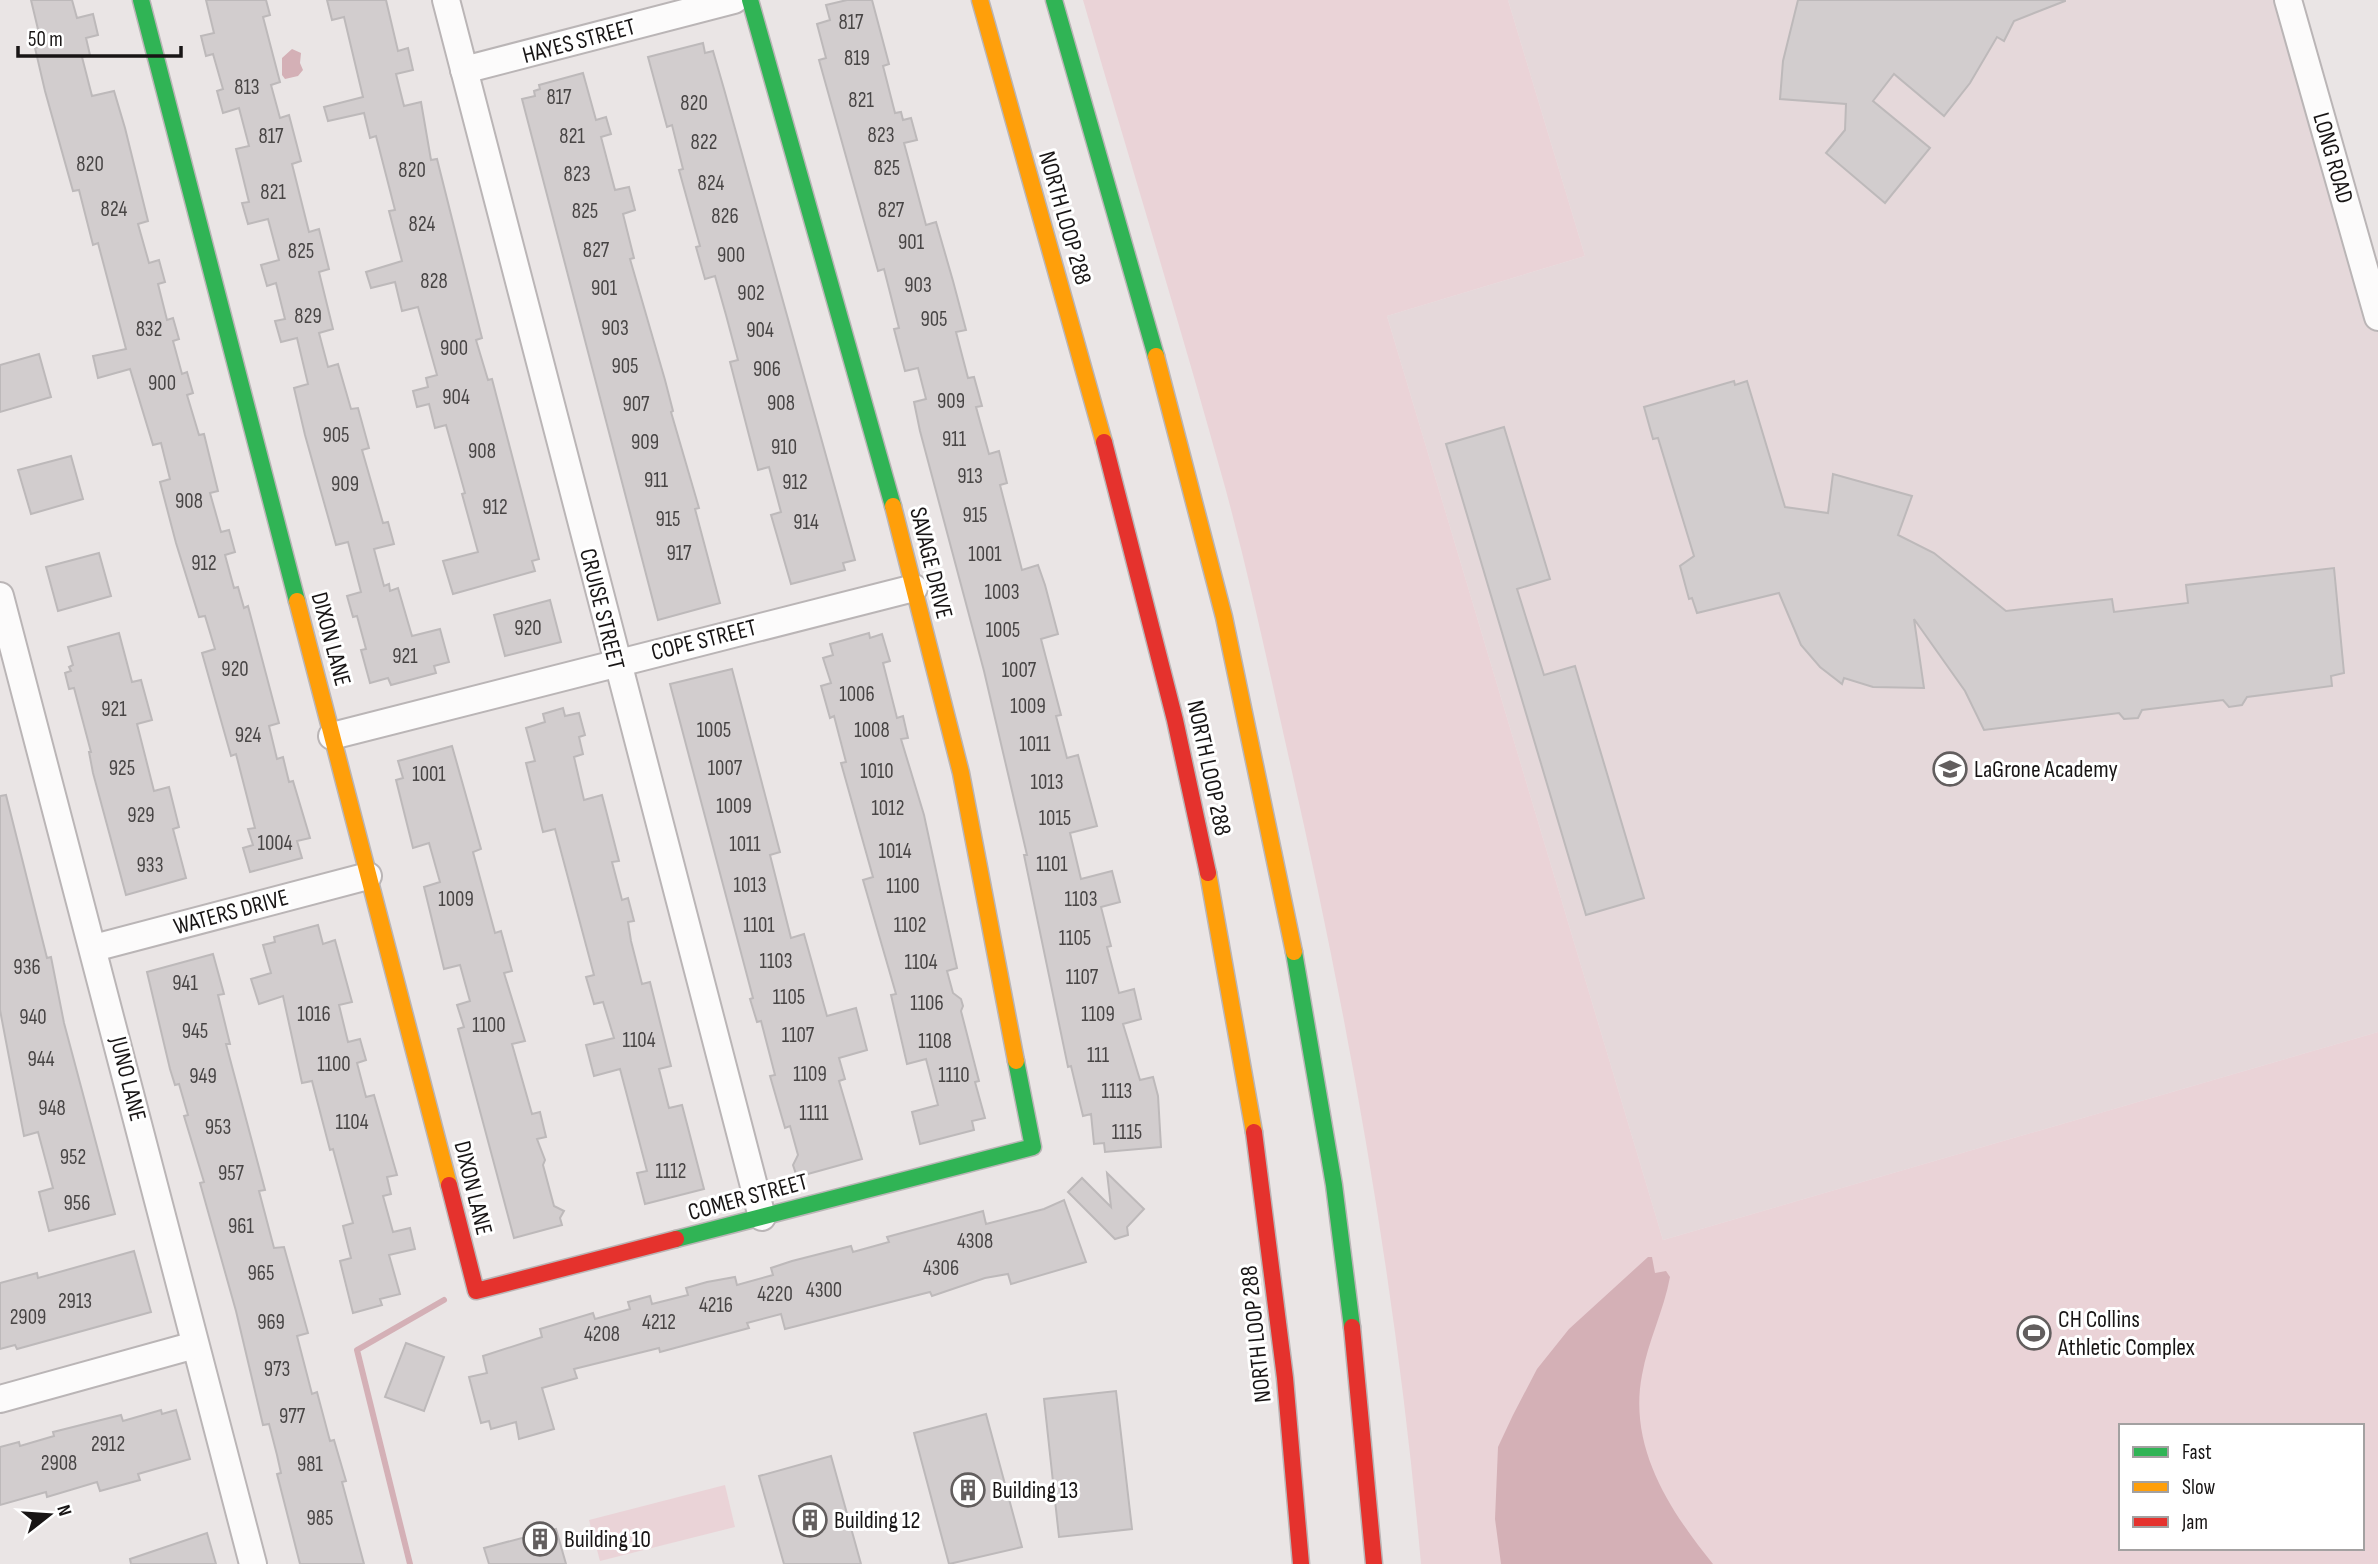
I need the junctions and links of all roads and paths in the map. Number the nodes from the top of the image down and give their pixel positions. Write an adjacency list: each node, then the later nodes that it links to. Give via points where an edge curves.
1 (141, 0): 14 (main road, DIXON LANE)
2 (446, 0): 8 (street, CRUISE STREET)
3 (734, 0): 8 (street, HAYES STREET)
4 (750, 0): 11 (main road, SAVAGE DRIVE)
5 (979, 0): 22 (main road, NORTH LOOP 288, via 1135,554 1200,829 1247,1095)
6 (1054, 0): 26 (main road, NORTH LOOP 288, via 1197,504 1290,926 1335,1192)
7 (2288, 0): 9 (street, LONG ROAD)
8 (464, 70): 13 (street, CRUISE STREET)
9 (2366, 230): 10 (street, LONG ROAD)
10 (2378, 317)
11 (914, 588): 13 (street, COPE STREET); 17 (main road, SAVAGE DRIVE, via 961,773)
12 (0, 596): 16 (street, JUNO LANE)
13 (616, 662): 14 (street, COPE STREET); 18 (street, CRUISE STREET)
14 (332, 736): 15 (main road, DIXON LANE)
15 (368, 876): 16 (street, WATERS DRIVE); 19 (main road, DIXON LANE)
16 (94, 948): 20 (street, JUNO LANE)
17 (1032, 1147): 18 (main road, COMER STREET)
18 (762, 1217): 19 (main road, COMER STREET)
19 (476, 1291)
20 (195, 1345): 21 (street); 23 (street, JUNO LANE)
21 (0, 1399)
22 (1291, 1450): 24 (main road); 25 (main road, NORTH LOOP 288)
23 (253, 1564)
24 (1289, 1564)
25 (1301, 1564)
26 (1374, 1564)

